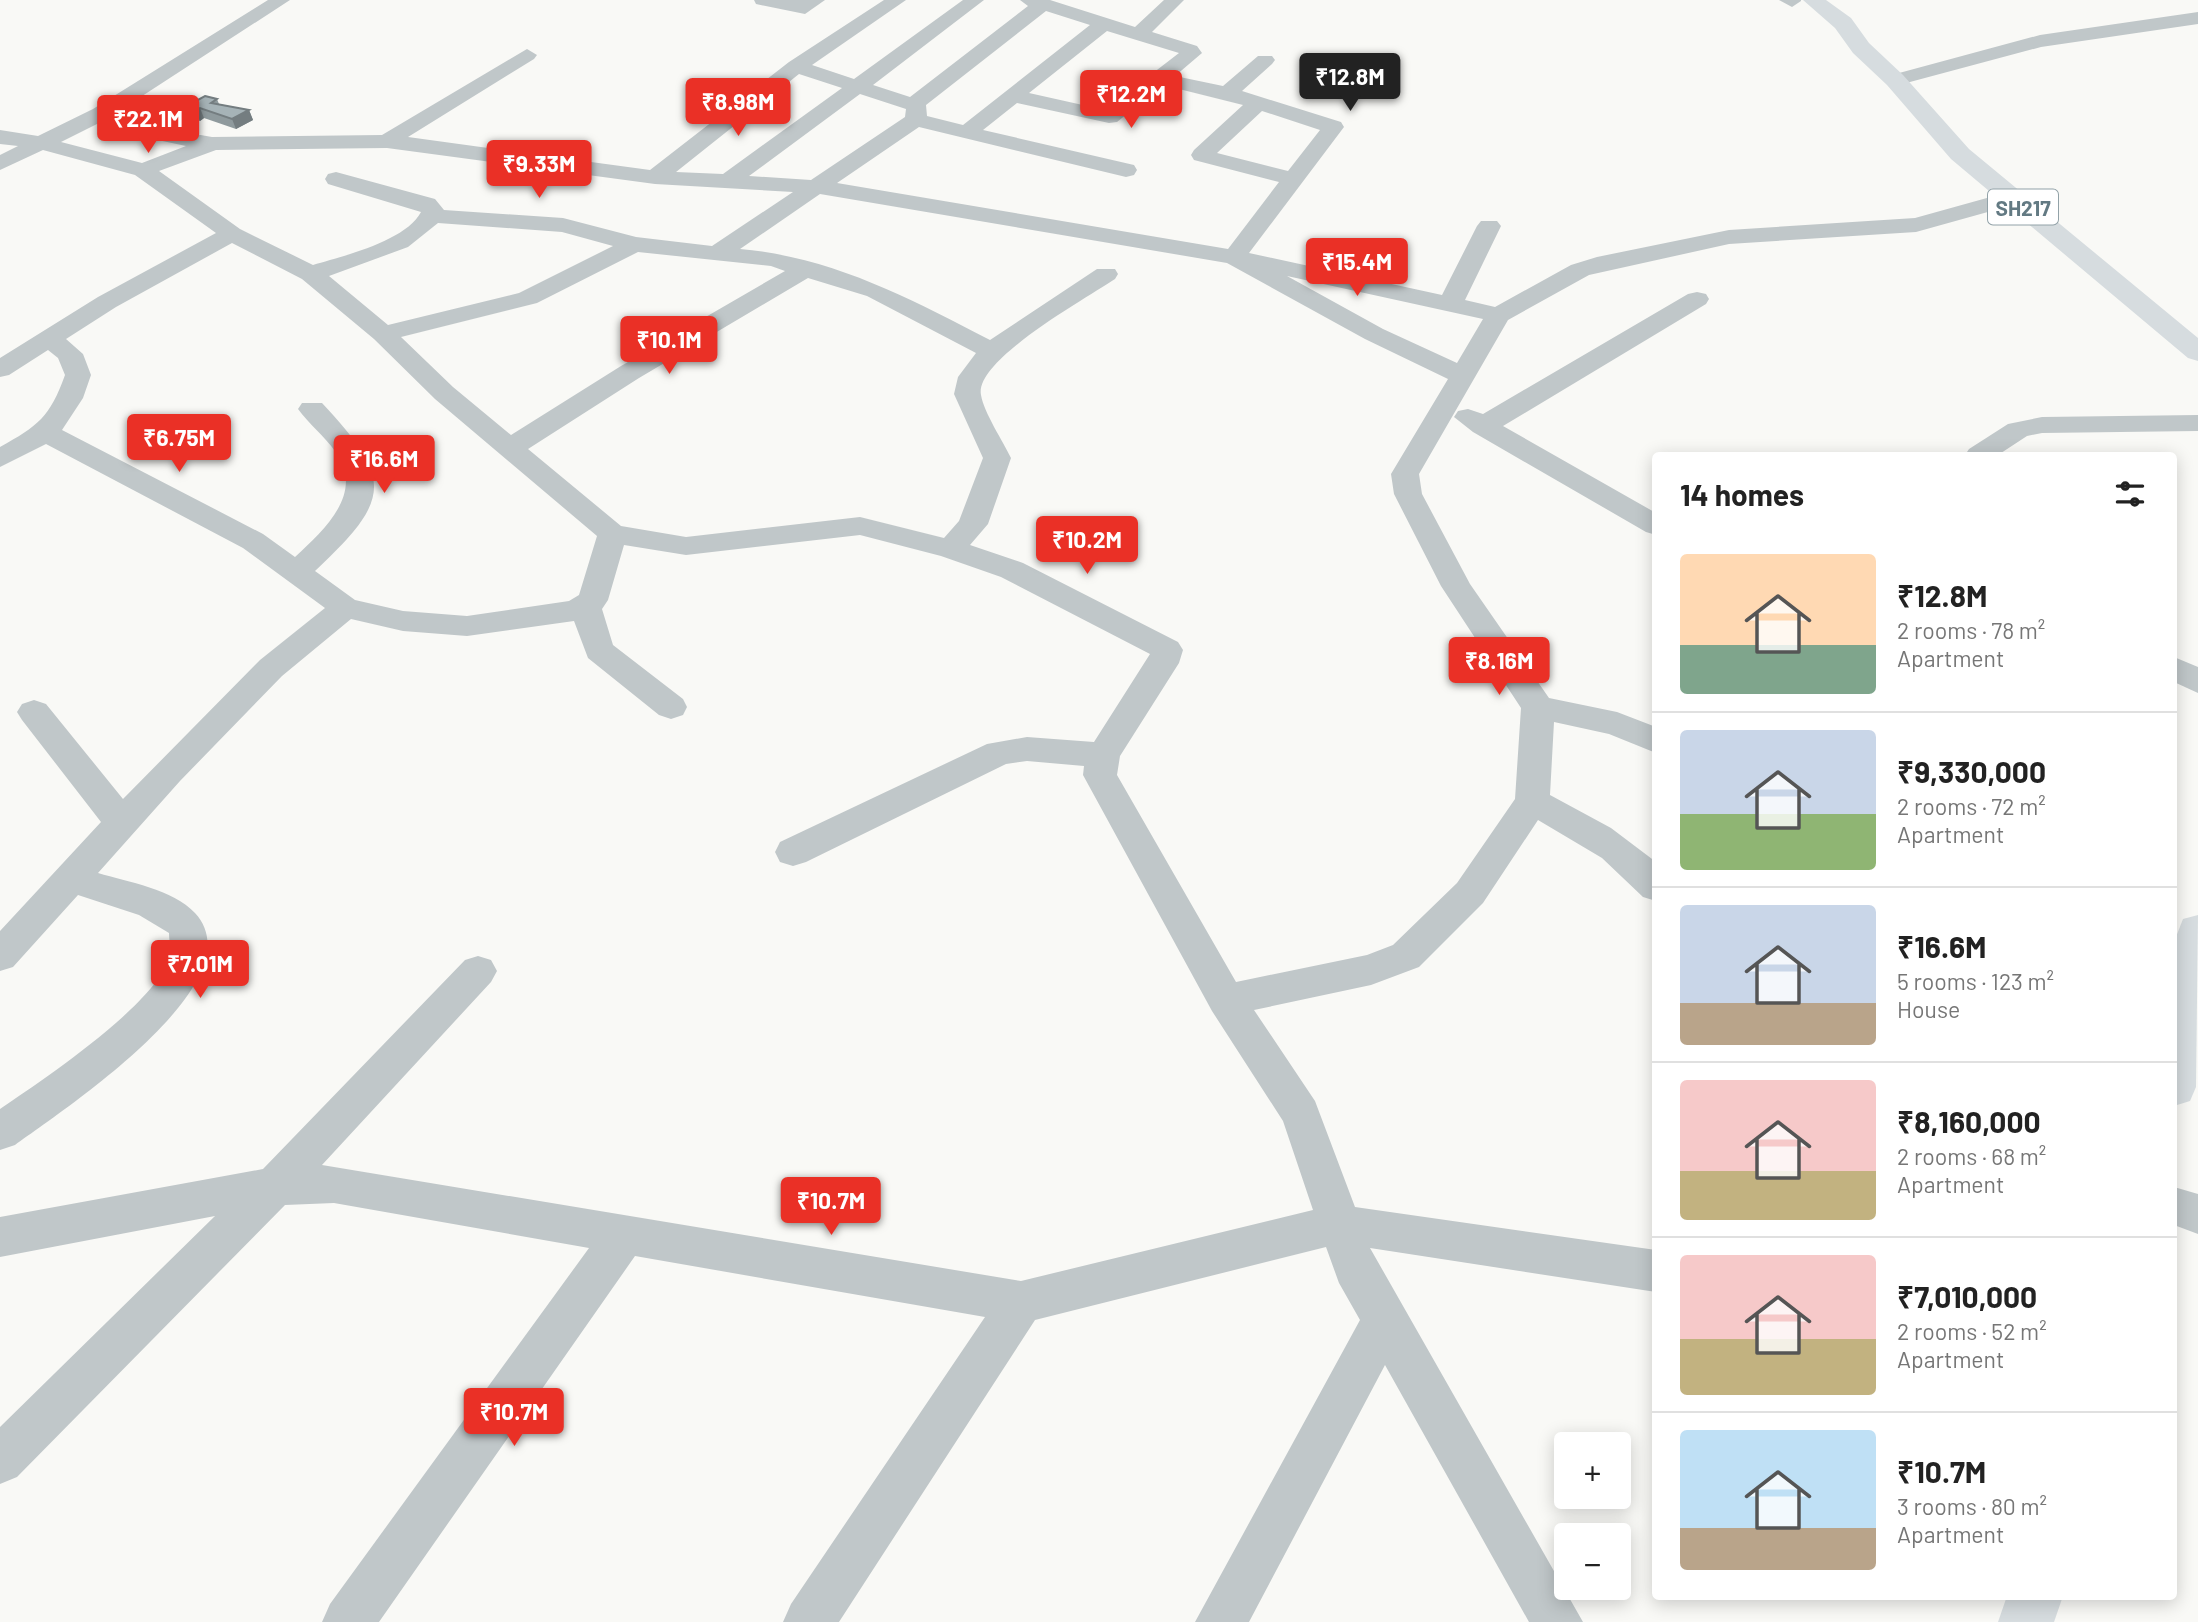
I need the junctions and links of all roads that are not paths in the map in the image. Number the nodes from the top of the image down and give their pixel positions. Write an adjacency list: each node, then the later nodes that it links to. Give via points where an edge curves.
1 (281, 0): 26 (street)
2 (763, 0): 3 (street, via 805,8)
3 (816, 0)
4 (897, 0): 18 (street)
5 (975, 0): 21 (street)
6 (1087, 0): 11 (street)
7 (1175, 0): 14 (street)
8 (1790, 0): 15 (main road, SH217)
9 (1814, 0): 15 (main road, SH217, via 1843,23)
10 (1036, 2): 11 (street); 25 (street)
11 (1067, 11): 13 (street)
12 (2198, 18): 20 (street, via 2040,41)
13 (1105, 23): 14 (street); 23 (street)
14 (1139, 33): 19 (street, via 1191,50 1191,56)
15 (1861, 48): 20 (main road, SH217)
16 (527, 55): 29 (street)
17 (1265, 61): 22 (street)
18 (796, 66): 21 (street); 35 (street)
19 (1162, 79): 22 (street); 23 (street, via 1109,117)
20 (1895, 80): 40 (main road, SH217, via 1960,154)
21 (857, 86): 25 (street); 38 (street)
22 (1227, 93): 24 (street)
23 (1012, 95): 27 (street)
24 (1259, 102): 37 (street, via 1333,127); 37 (street, via 1202,155)
25 (914, 112): 27 (street); 39 (street)
26 (102, 114): 30 (street); 31 (street, via 122,127)
27 (967, 132): 34 (street)
28 (0, 137): 30 (street)
29 (387, 141): 31 (street); 35 (street)
30 (41, 143): 32 (street); 33 (street)
31 (213, 144): 33 (street)
32 (0, 163)
33 (143, 170): 43 (street)
34 (1126, 170)
35 (655, 177): 38 (street)
36 (336, 179): 41 (street, via 427,204)
37 (1295, 179): 46 (street)
38 (728, 181): 39 (street)
39 (817, 187): 45 (street); 46 (street)
40 (2012, 198): 52 (street, via 1916,225 1729,237 1597,264); 56 (main road, SH217)
41 (433, 216): 44 (street, via 563,225); 48 (street, via 414,235)
42 (1489, 226): 51 (street)
43 (232, 234): 48 (street); 54 (street)
44 (635, 244): 45 (street); 53 (street, via 528,298)
45 (717, 254): 47 (street, via 773,259)
46 (1234, 257): 51 (street); 58 (street, via 1374,334)
47 (807, 268): 55 (street, via 876,291); 64 (street)
48 (311, 274): 53 (street)
49 (1106, 274): 55 (street)
50 (1697, 299): 62 (street)
51 (1450, 304): 52 (street)
52 (1498, 315): 58 (street)
53 (383, 334): 64 (street)
54 (49, 338): 57 (street); 63 (street, via 70,354 78,375 70,398)
55 (991, 351): 69 (street, via 971,377 967,394 997,458 973,524)
56 (2198, 352)
57 (0, 369)
58 (1461, 375): 59 (street)
59 (1443, 404): 62 (street); 75 (street, via 1405,474 1408,494 1455,586)
60 (312, 409): 70 (street, via 346,449 360,474 359,496 343,526)
61 (2198, 423): 66 (street, via 2042,425 2018,430)
62 (1483, 426): 67 (street)
63 (46, 433): 65 (street); 70 (street, via 253,541)
64 (510, 448): 68 (street)
65 (4, 451)
66 (1984, 452)
67 (1652, 524)
68 (612, 534): 69 (street, via 686,546 860,526); 71 (street, via 593,600)
69 (951, 549): 79 (street, via 1012,570 1167,650)
70 (296, 572): 72 (street)
71 (585, 606): 72 (street, via 467,626 403,621); 76 (street, via 600,650)
72 (345, 608): 81 (street, via 271,668)
73 (2177, 670): 74 (street)
74 (2198, 682)
75 (1538, 707): 78 (street, via 1617,724); 80 (street)
76 (671, 708)
77 (34, 712): 81 (street)
78 (1652, 739)
79 (1103, 755): 82 (street, via 1027,749 999,753); 88 (street, via 1100,775)
80 (1532, 801): 84 (street, via 1620,849); 88 (street, via 1470,893 1406,956 1371,971)
81 (122, 823): 83 (street)
82 (793, 852)
83 (71, 879): 86 (street); 90 (street, via 169,912 187,928 191,949 176,982 134,1033)
84 (1652, 882)
85 (2198, 931): 89 (main road, via 2190,951)
86 (0, 956)
87 (478, 971): 91 (street)
88 (1226, 1000): 94 (street, via 1301,1114)
89 (2177, 1062)
90 (0, 1132)
91 (275, 1186): 95 (street, via 334,1184); 96 (street); 100 (street)
92 (2177, 1207): 93 (street)
93 (2198, 1214)
94 (1339, 1224): 97 (street); 98 (street); 99 (street, via 1354,1268)
95 (625, 1234): 98 (street); 102 (street)
96 (0, 1237)
97 (1652, 1270)
98 (1021, 1302): 103 (street)
99 (1385, 1320): 104 (street); 105 (street)
100 (0, 1460)
101 (2034, 1600): 106 (main road)
102 (348, 1622)
103 (809, 1622)
104 (1221, 1622)
105 (1557, 1622)
106 (2026, 1622)

